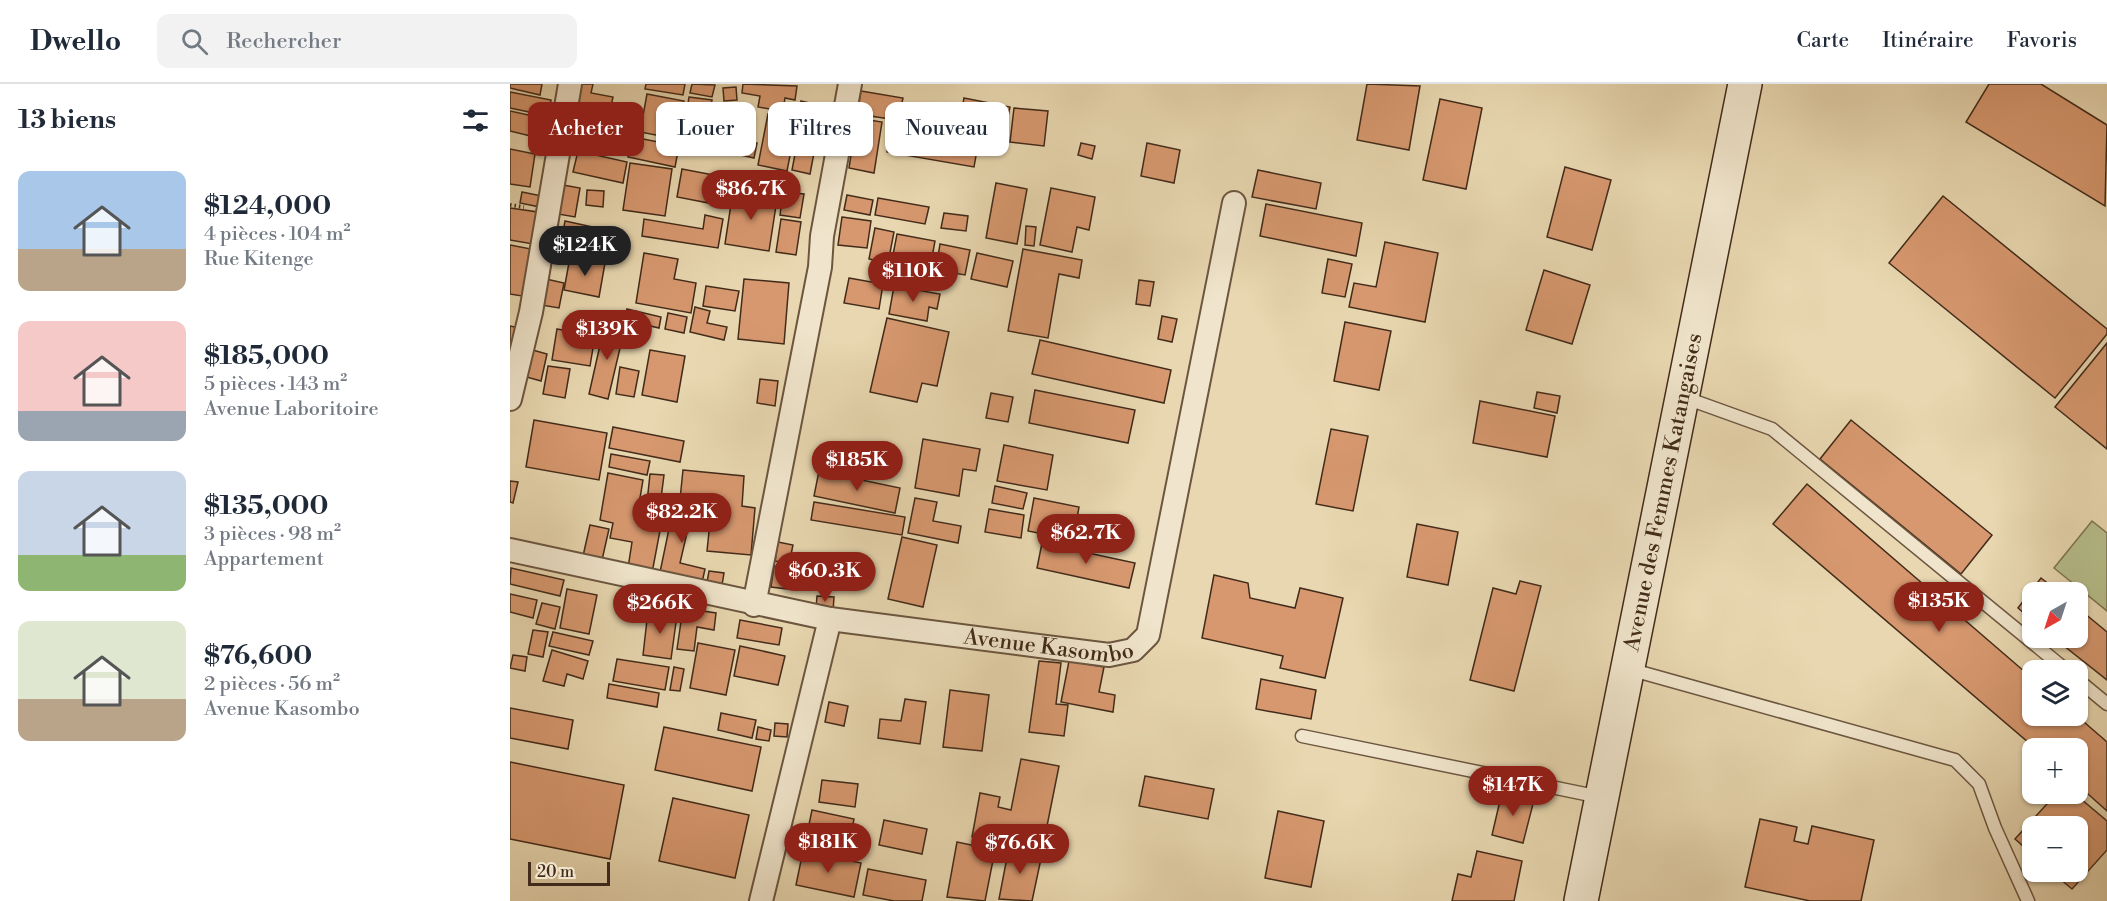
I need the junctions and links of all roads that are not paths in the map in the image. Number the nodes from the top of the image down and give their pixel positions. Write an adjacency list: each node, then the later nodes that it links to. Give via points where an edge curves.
1 (570, 84): 6 (street, via 531,312)
2 (850, 84): 8 (street, via 822,236 820,267)
3 (1745, 84): 5 (street, Avenue des Femmes Katangaises)
4 (1234, 203): 9 (street, Avenue Kasombo, via 1148,635 1133,650 1109,655)
5 (1682, 396): 10 (lane, via 1772,429); 11 (street, Avenue des Femmes Katangaises)
6 (510, 399)
7 (510, 550): 8 (street, Avenue Kasombo)
8 (754, 605): 9 (street, Avenue Kasombo)
9 (830, 619): 16 (street)
10 (2054, 660)
11 (1627, 669): 15 (street, Avenue des Femmes Katangaises); 18 (lane, via 1955,760 1978,784)
12 (2088, 688): 13 (lane)
13 (2107, 704)
14 (1302, 736): 15 (lane)
15 (1601, 797): 17 (street, Avenue des Femmes Katangaises)
16 (761, 901)
17 (1581, 901)
18 (2028, 901)

